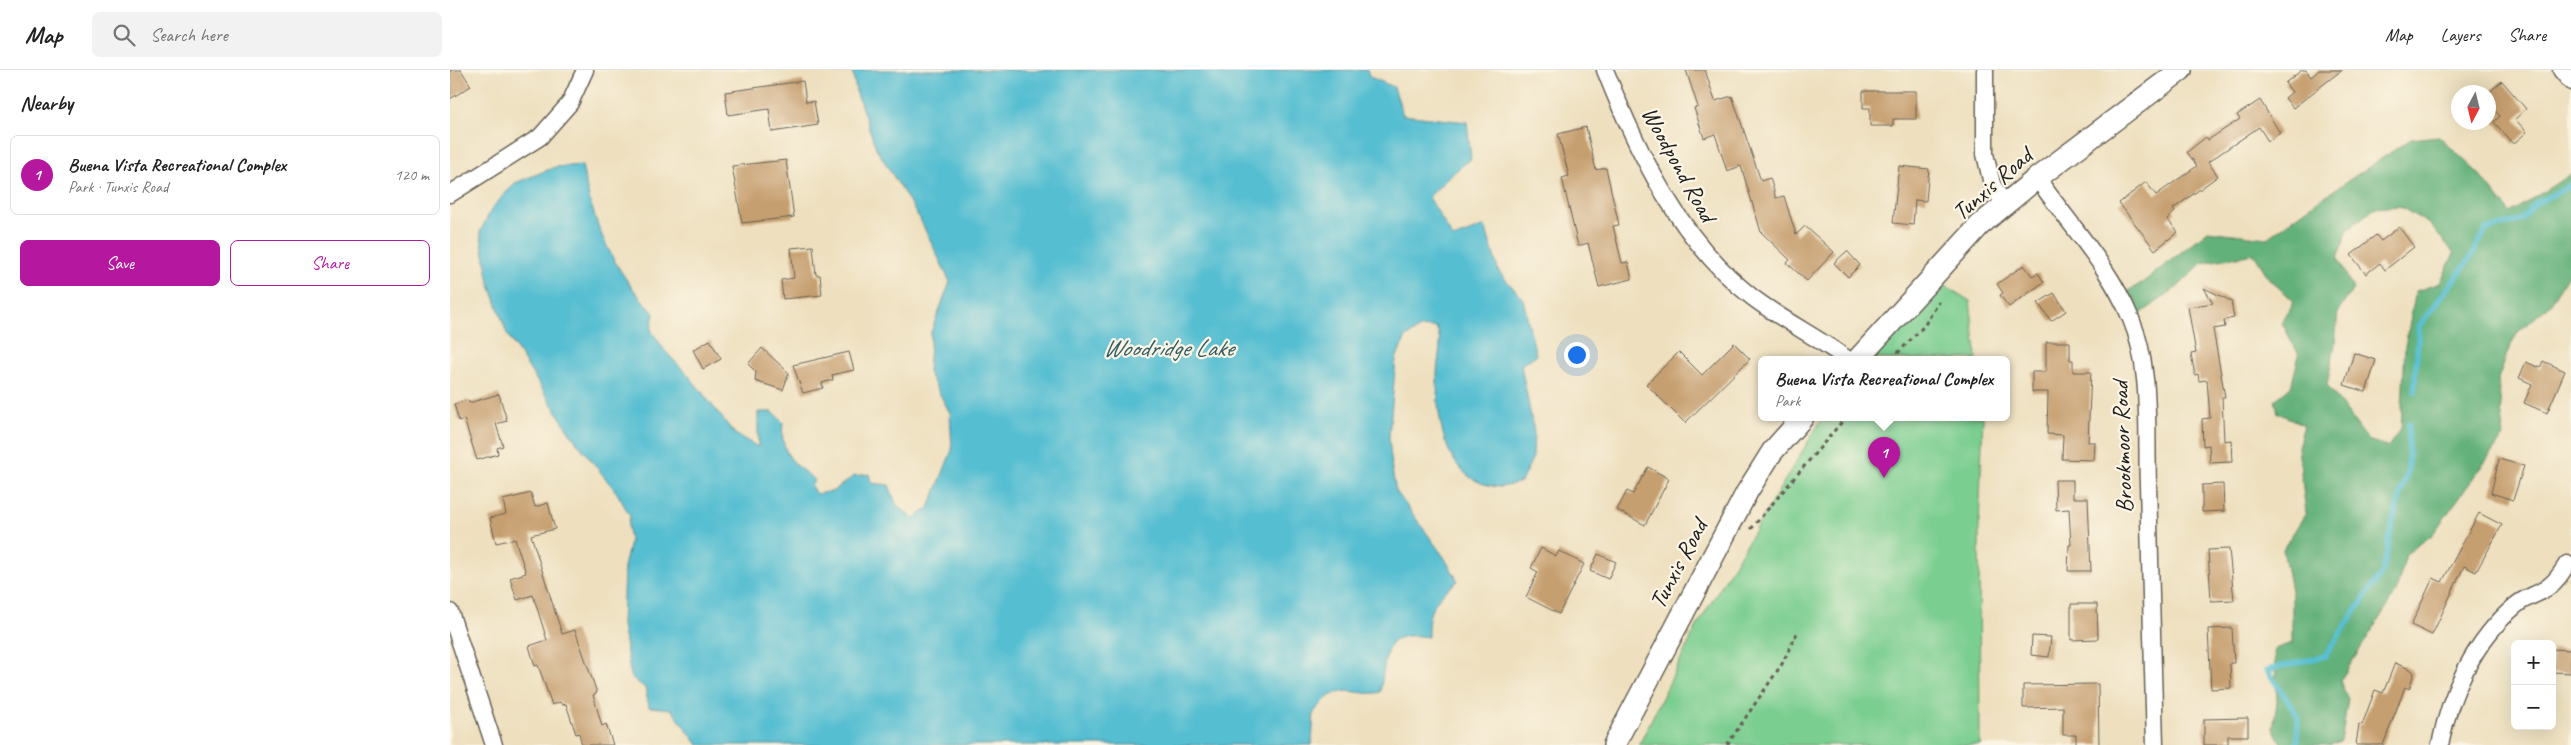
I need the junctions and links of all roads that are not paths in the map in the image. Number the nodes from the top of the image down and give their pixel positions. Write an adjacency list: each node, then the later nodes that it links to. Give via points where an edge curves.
1 (585, 70): 8 (street, via 570,103 540,137)
2 (1605, 70): 10 (street, Woodpond Road, via 1649,165 1693,238 1725,275 1753,298)
3 (1985, 70): 9 (street, via 1985,154 1992,184)
4 (2180, 70): 7 (street, Tunxis Road)
5 (2561, 70): 6 (street)
6 (2571, 82)
7 (2038, 178): 9 (street, Tunxis Road); 17 (street, Brookmoor Road, via 2112,281 2132,320 2141,353 2146,405)
8 (450, 194)
9 (2004, 204): 11 (street, Tunxis Road, via 1955,252)
10 (1843, 356)
11 (1861, 356)
12 (1799, 421): 16 (street, Tunxis Road, via 1772,452 1738,509)
13 (2570, 561): 18 (street, via 2548,588 2516,604 2482,644 2460,680)
14 (450, 612): 15 (street)
15 (494, 745)
16 (1614, 745)
17 (2155, 745)
18 (2440, 745)

